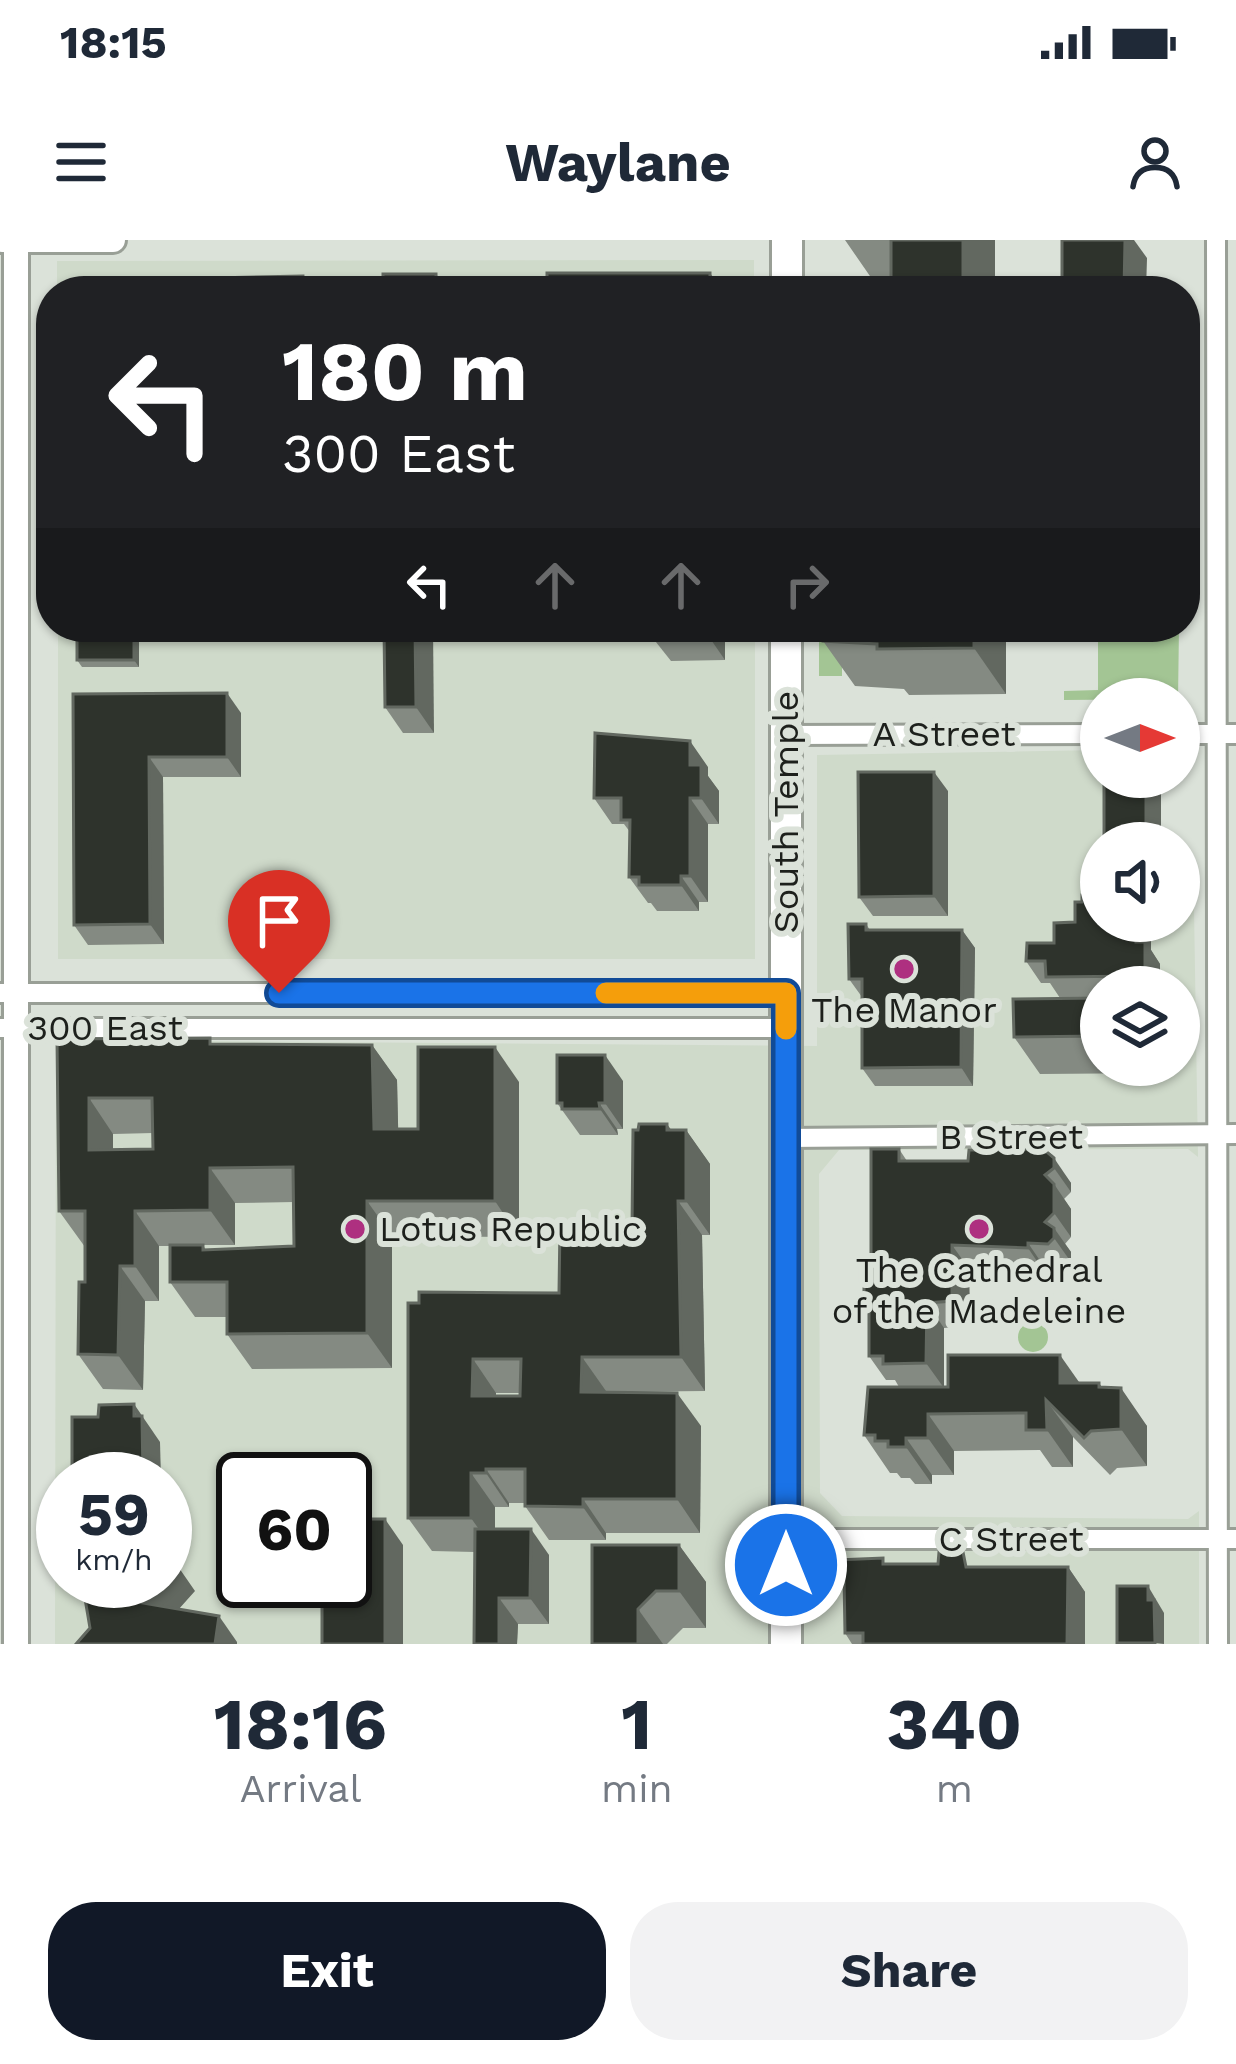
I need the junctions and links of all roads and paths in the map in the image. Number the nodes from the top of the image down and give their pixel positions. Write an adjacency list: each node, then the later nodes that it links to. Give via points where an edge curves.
1 (0, 240): 2 (street)
2 (16, 240): 3 (street); 11 (street)
3 (113, 240)
4 (788, 240): 6 (main road)
5 (1216, 240): 9 (street)
6 (787, 276)
7 (786, 642): 10 (main road, South Temple)
8 (1080, 734): 10 (street, A Street)
9 (1227, 734): 15 (street)
10 (786, 735): 12 (main road, South Temple)
11 (9, 993): 12 (street, 300 East); 13 (street)
12 (786, 993): 14 (main road, South Temple)
13 (9, 1028): 14 (street, 300 East); 19 (street)
14 (786, 1028): 16 (main road, South Temple)
15 (1227, 1134): 16 (street, B Street); 18 (street)
16 (786, 1138): 17 (main road, South Temple)
17 (786, 1539): 18 (street, C Street); 20 (main road, South Temple)
18 (1227, 1539): 21 (street)
19 (16, 1644)
20 (786, 1644)
21 (1218, 1644)

